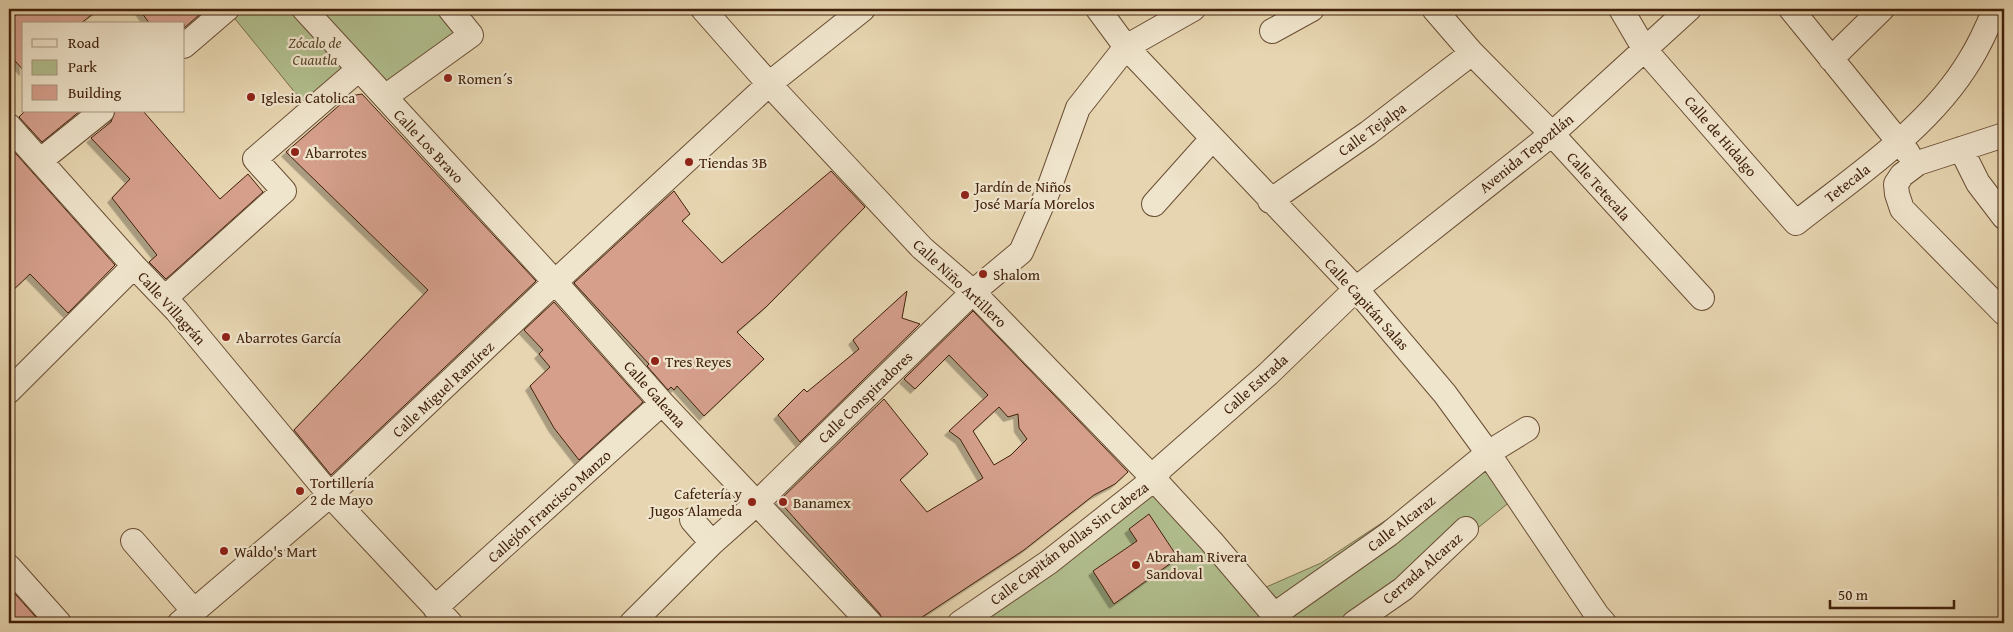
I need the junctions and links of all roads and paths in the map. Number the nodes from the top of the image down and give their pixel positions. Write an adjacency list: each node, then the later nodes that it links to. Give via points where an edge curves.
1 (227, 9): 14 (street)
2 (304, 9): 19 (street, Calle Los Bravo)
3 (450, 9): 21 (street, via 470,35)
4 (703, 9): 20 (street, Calle Niño Artillero)
5 (863, 9): 20 (street, Calle Miguel Ramírez)
6 (1098, 9): 15 (street, Calle Capitán Salas)
7 (1192, 9): 15 (street)
8 (1434, 9): 17 (street, Calle Tetecala)
9 (1622, 9): 16 (street, Calle de Hidalgo)
10 (1689, 9): 16 (street, Avenida Tepoztlán)
11 (1791, 9): 18 (street)
12 (1882, 9): 18 (street)
13 (1995, 9): 27 (street, Tetecala, via 1965,67 1944,96)
14 (185, 45)
15 (1126, 47): 26 (street, Calle Capitán Salas); 38 (street, Calle Conspiradores, via 1078,108 1048,191 1021,252)
16 (1646, 50): 24 (street, Avenida Tepoztlán); 34 (street, Calle de Hidalgo)
17 (1472, 53): 24 (street, Calle Tetecala); 31 (street, Calle Tejalpa, via 1368,133)
18 (1831, 58): 27 (street)
19 (359, 69): 21 (street, Calle Los Bravo); 39 (street, via 255,159 284,191)
20 (769, 84): 36 (street, Calle Miguel Ramírez); 38 (street, Calle Niño Artillero, via 922,248)
21 (385, 97): 36 (street, Calle Los Bravo)
22 (101, 112): 29 (street)
23 (9, 126): 29 (street, Calle Villagrán)
24 (1552, 134): 37 (street, Avenida Tepoztlán); 40 (street, Calle Tetecala)
25 (2004, 135): 28 (street)
26 (1212, 139): 31 (street, Calle Capitán Salas); 32 (street)
27 (1898, 142): 30 (street); 34 (street, Tetecala)
28 (1961, 149): 30 (street); 33 (street, via 1978,183)
29 (41, 160): 35 (street, Calle Villagrán)
30 (1918, 163): 41 (street, via 1896,184 1902,209)
31 (1270, 200): 37 (street, Calle Capitán Salas)
32 (1154, 204)
33 (2004, 217)
34 (1796, 223)
35 (134, 266): 39 (street, Calle Villagrán); 42 (street)
36 (555, 282): 43 (street, Calle Galeana); 47 (street, Calle Miguel Ramírez)
37 (1356, 289): 45 (street, Calle Capitán Salas, via 1446,394); 46 (street, Calle Estrada, via 1268,374 1161,468)
38 (973, 292): 46 (street, Calle Niño Artillero); 48 (street, Calle Conspiradores)
39 (165, 298): 47 (street, Calle Villagrán)
40 (1702, 298)
41 (2004, 314)
42 (9, 391)
43 (662, 403): 48 (street, Calle Galeana); 54 (street, Callejón Francisco Manzo)
44 (1527, 429): 45 (street, Calle Alcaraz)
45 (1488, 453): 56 (street, Calle Alcaraz); 62 (street, Calle Capitán Salas)
46 (1154, 479): 56 (street, Calle Niño Artillero); 60 (street, Calle Capitán Bollas Sin Cabeza, via 1049,562)
47 (330, 495): 54 (street, Calle Villagrán); 55 (street, Calle Miguel Ramírez)
48 (758, 503): 52 (street, Calle Conspiradores); 57 (street, Calle Galeana)
49 (692, 520): 52 (street)
50 (1466, 530): 61 (street, Cerrada Alcaraz, via 1403,589)
51 (133, 541): 55 (street)
52 (712, 543): 59 (street, Calle Conspiradores)
53 (9, 567): 58 (street)
54 (442, 616)
55 (187, 617)
56 (1277, 619)
57 (867, 622)
58 (59, 623)
59 (632, 623)
60 (960, 623)
61 (1354, 623)
62 (1604, 623)

